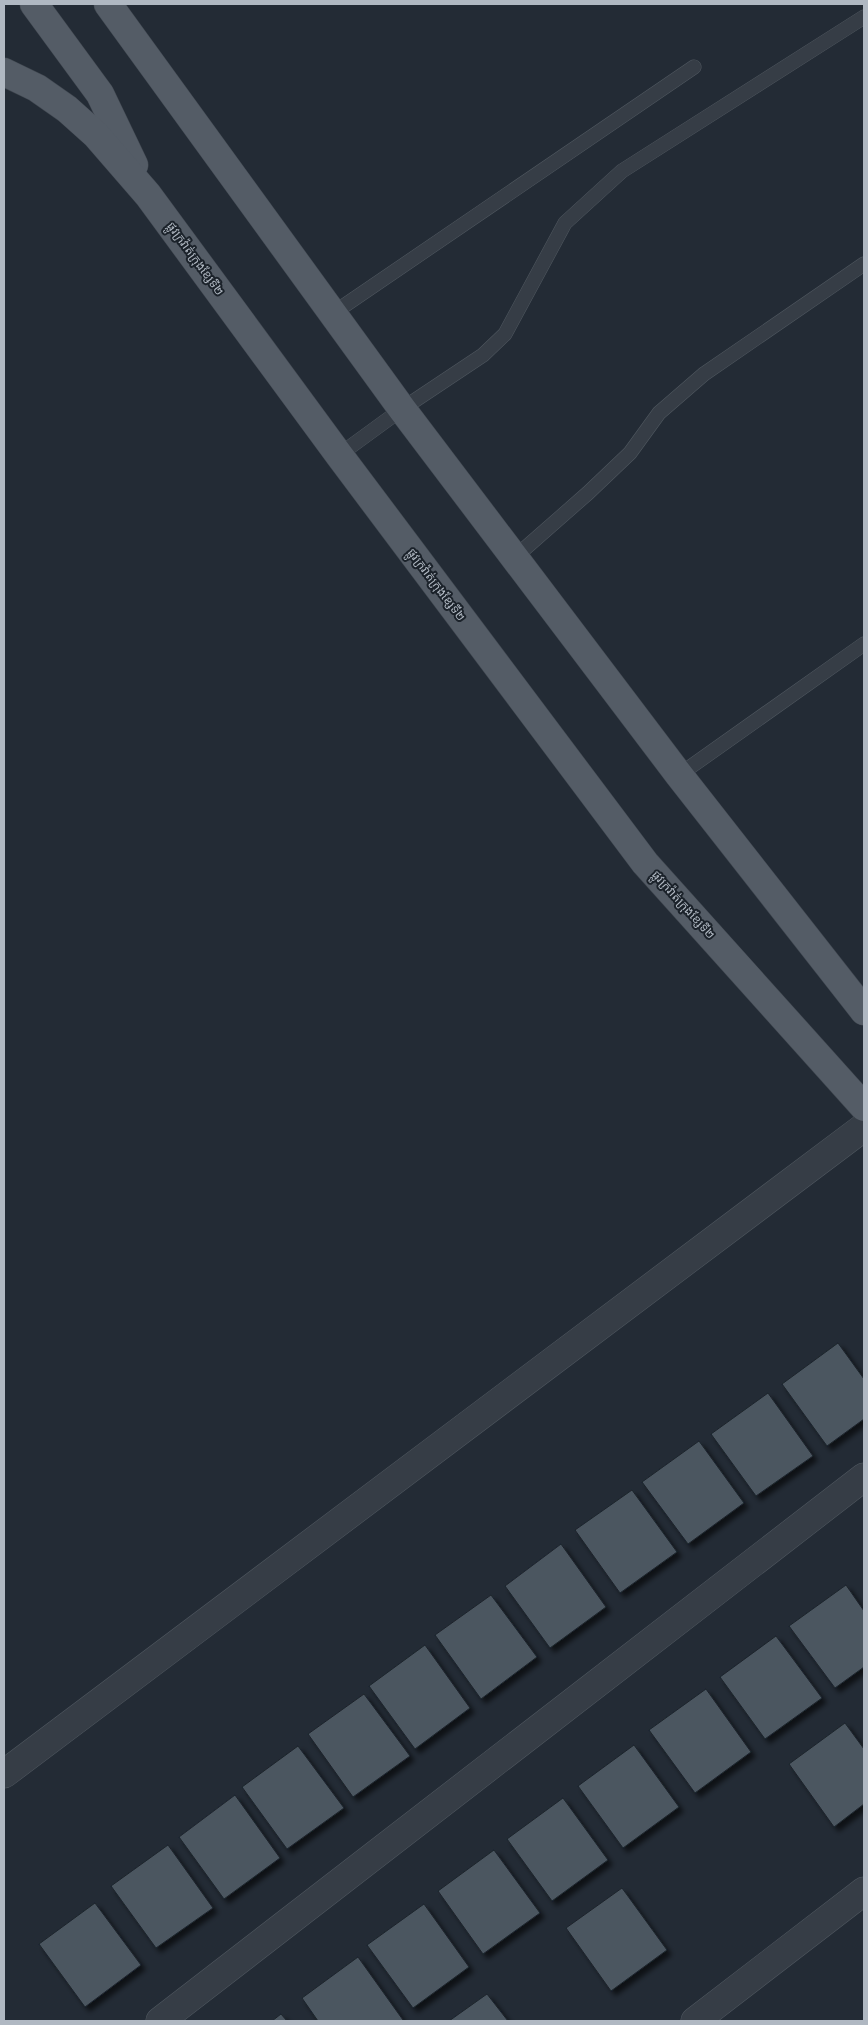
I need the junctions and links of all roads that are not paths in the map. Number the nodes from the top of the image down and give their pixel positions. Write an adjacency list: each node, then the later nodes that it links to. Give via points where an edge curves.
1 (34, 4): 6 (main road, via 100,94)
2 (108, 4): 8 (main road)
3 (864, 17): 9 (lane, via 622,171 565,223 505,334 483,355)
4 (694, 67): 8 (lane)
5 (4, 72): 6 (main road, ផ្លូវក្រវ៉ាត់ក្រុងខ្សែទី២, via 67,108 96,135)
6 (148, 195): 10 (main road, ផ្លូវក្រវ៉ាត់ក្រុងខ្សែទី២)
7 (864, 264): 11 (lane, via 704,374 659,414 630,453 588,494)
8 (332, 314): 9 (main road)
9 (402, 409): 10 (lane); 11 (main road)
10 (339, 455): 15 (main road, ផ្លូវក្រវ៉ាត់ក្រុងខ្សែទី២, via 645,863)
11 (514, 558): 13 (main road)
12 (864, 644): 13 (lane)
13 (679, 775): 14 (main road)
14 (864, 1011)
15 (864, 1107)
16 (864, 1127): 18 (street)
17 (864, 1478): 20 (street)
18 (4, 1774)
19 (864, 1891): 21 (street)
20 (160, 2021)
21 (695, 2021)

